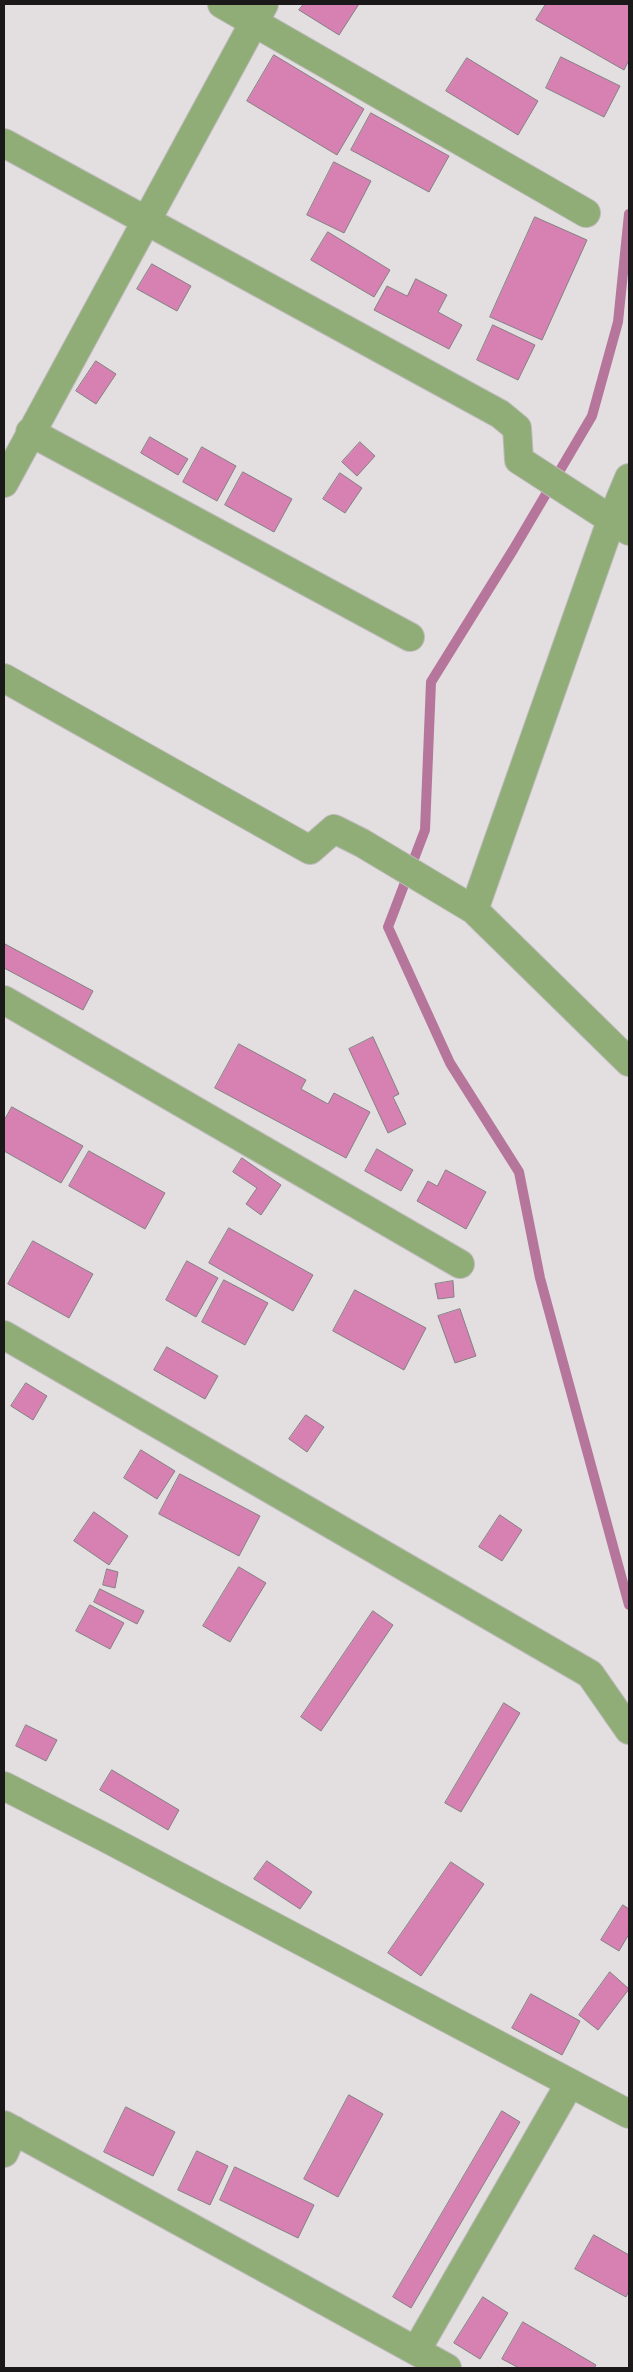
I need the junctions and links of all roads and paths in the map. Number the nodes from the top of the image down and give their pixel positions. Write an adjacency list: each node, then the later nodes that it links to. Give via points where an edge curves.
1 (222, 4): 2 (street)
2 (259, 13): 4 (street); 5 (street)
3 (4, 143): 5 (street)
4 (586, 213)
5 (145, 222): 6 (street); 9 (street, via 500,414 517,428 519,460)
6 (30, 432): 8 (street); 10 (street)
7 (629, 478): 9 (street)
8 (4, 484)
9 (620, 526): 12 (street)
10 (410, 637)
11 (4, 678): 12 (street, via 310,850 334,829)
12 (474, 910): 14 (street)
13 (4, 1000): 15 (street)
14 (629, 1062)
15 (460, 1264)
16 (4, 1335): 17 (street, via 590,1674)
17 (629, 1730)
18 (4, 1786): 19 (street)
19 (570, 2083): 20 (street); 22 (street)
20 (629, 2114)
21 (7, 2136): 22 (street)
22 (416, 2351): 23 (street)
23 (447, 2368)

